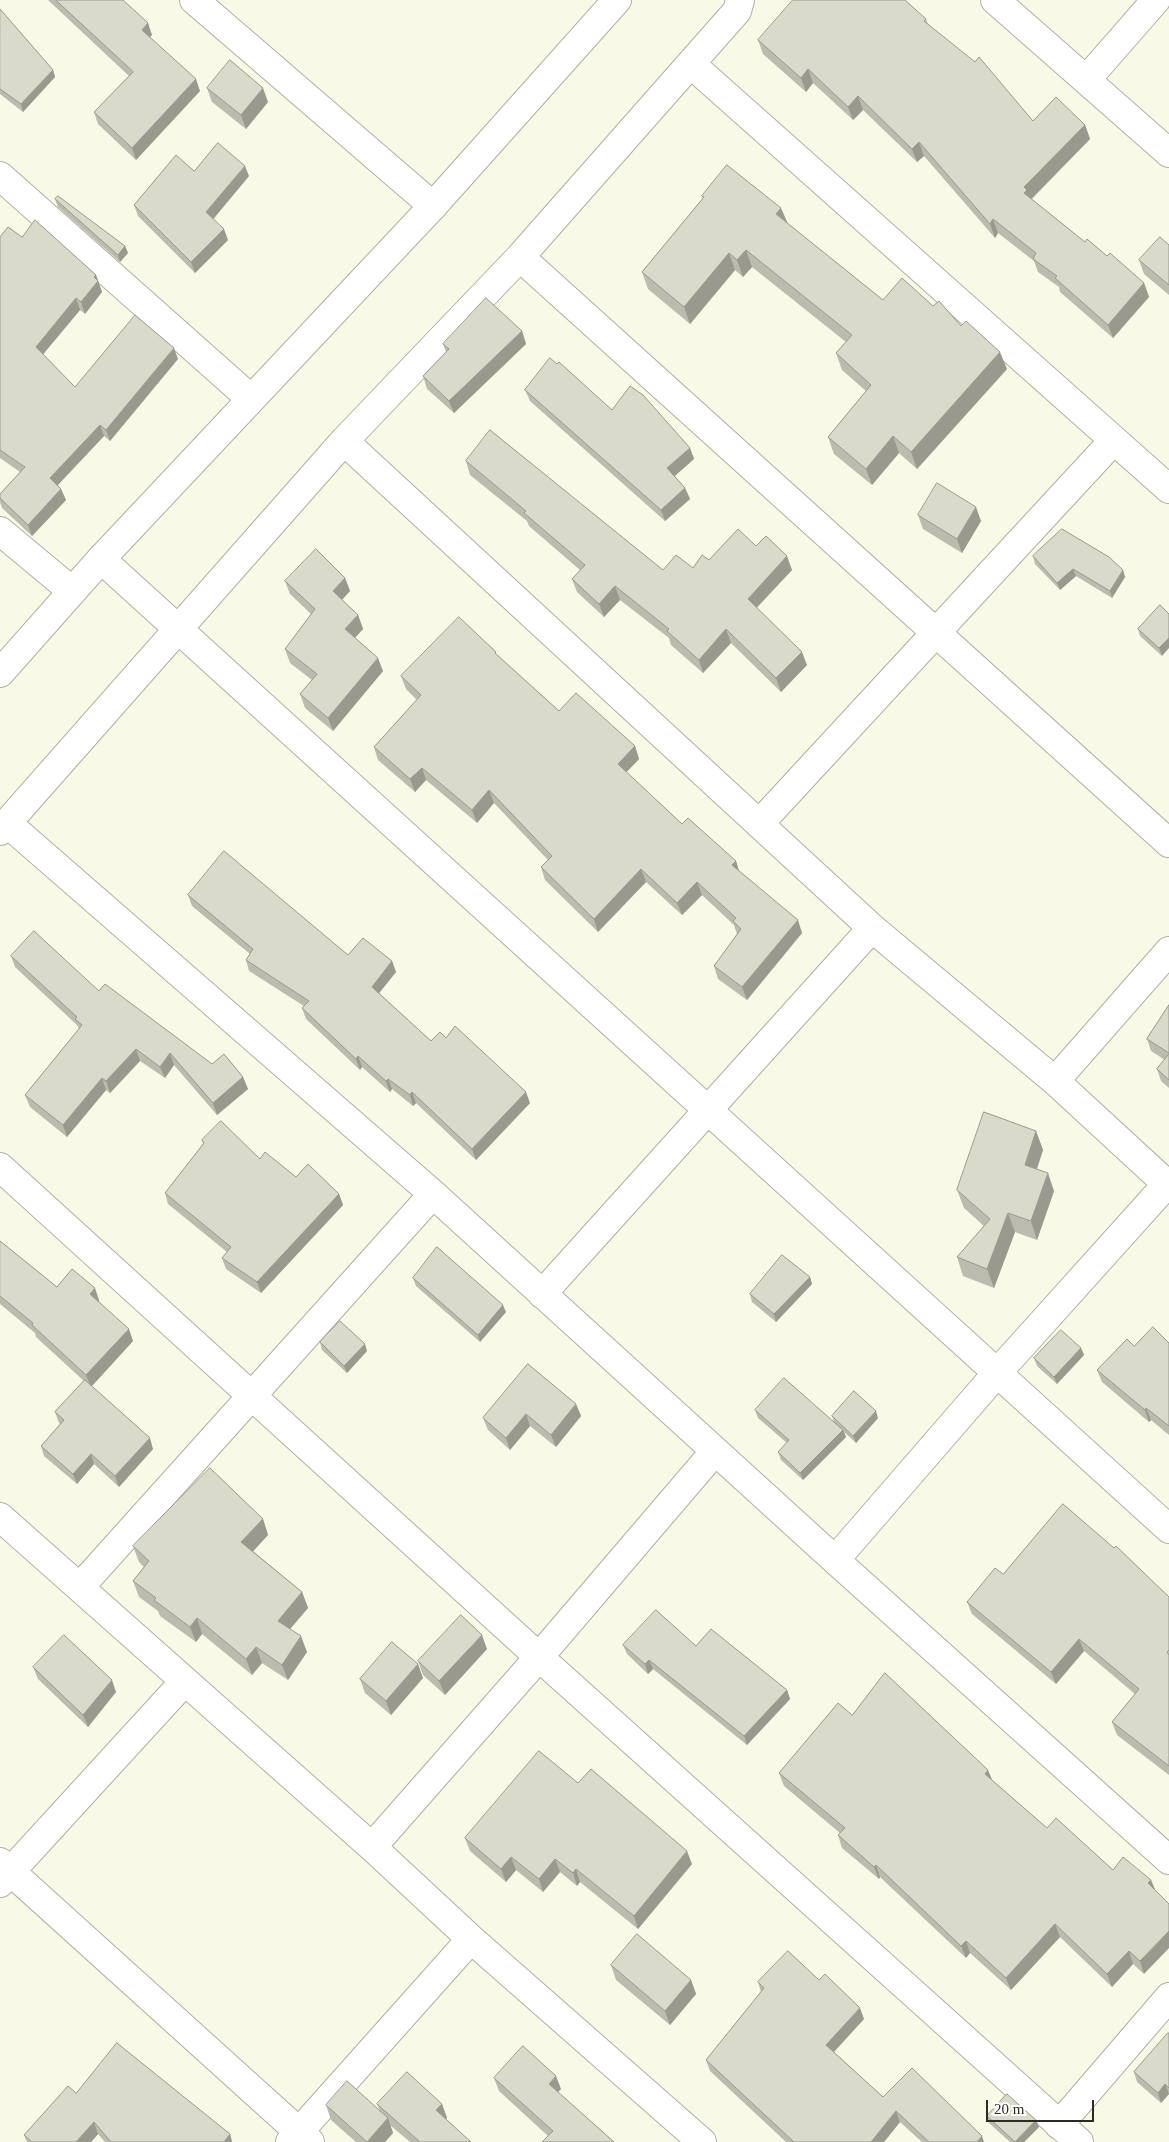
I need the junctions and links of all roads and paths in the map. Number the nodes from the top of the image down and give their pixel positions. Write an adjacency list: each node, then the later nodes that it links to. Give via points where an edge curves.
1 (194, 0): 10 (main road)
2 (740, 0): 6 (main road, via 737,11)
3 (995, 0): 7 (main road)
4 (1156, 0): 7 (main road)
5 (608, 3): 10 (main road)
6 (691, 64): 11 (main road); 13 (main road)
7 (1087, 79): 8 (main road)
8 (1169, 153)
9 (0, 176): 12 (main road)
10 (433, 206): 12 (main road)
11 (520, 257): 14 (main road); 20 (main road)
12 (251, 399): 17 (main road)
13 (1114, 440): 15 (main road); 20 (main road)
14 (344, 442): 19 (main road); 22 (main road)
15 (1169, 489)
16 (0, 531): 18 (main road)
17 (101, 559): 18 (main road); 19 (main road)
18 (72, 591): 21 (main road)
19 (177, 629): 23 (main road); 28 (main road)
20 (936, 632): 22 (main road); 24 (main road)
21 (0, 673)
22 (759, 824): 25 (main road)
23 (4, 827): 31 (main road)
24 (1169, 843)
25 (872, 928): 27 (main road); 28 (main road)
26 (1169, 951): 27 (main road)
27 (1055, 1081): 30 (main road)
28 (708, 1110): 32 (main road); 33 (main road)
29 (0, 1167): 34 (main road)
30 (1168, 1185): 33 (main road)
31 (433, 1194): 32 (main road); 34 (main road)
32 (542, 1294): 35 (main road)
33 (998, 1373): 37 (main road); 38 (main road)
34 (251, 1396): 39 (main road); 40 (main road)
35 (715, 1451): 38 (main road); 40 (main road)
36 (0, 1517): 39 (main road)
37 (1169, 1529)
38 (835, 1560): 43 (main road)
39 (80, 1587): 41 (main road)
40 (539, 1657): 42 (main road); 47 (main road)
41 (184, 1682): 42 (main road); 44 (main road)
42 (372, 1847): 45 (main road)
43 (1169, 1860)
44 (3, 1872): 48 (main road)
45 (472, 1940): 48 (main road); 49 (main road)
46 (1169, 1998): 47 (main road)
47 (1069, 2133)
48 (300, 2139)
49 (702, 2142)

